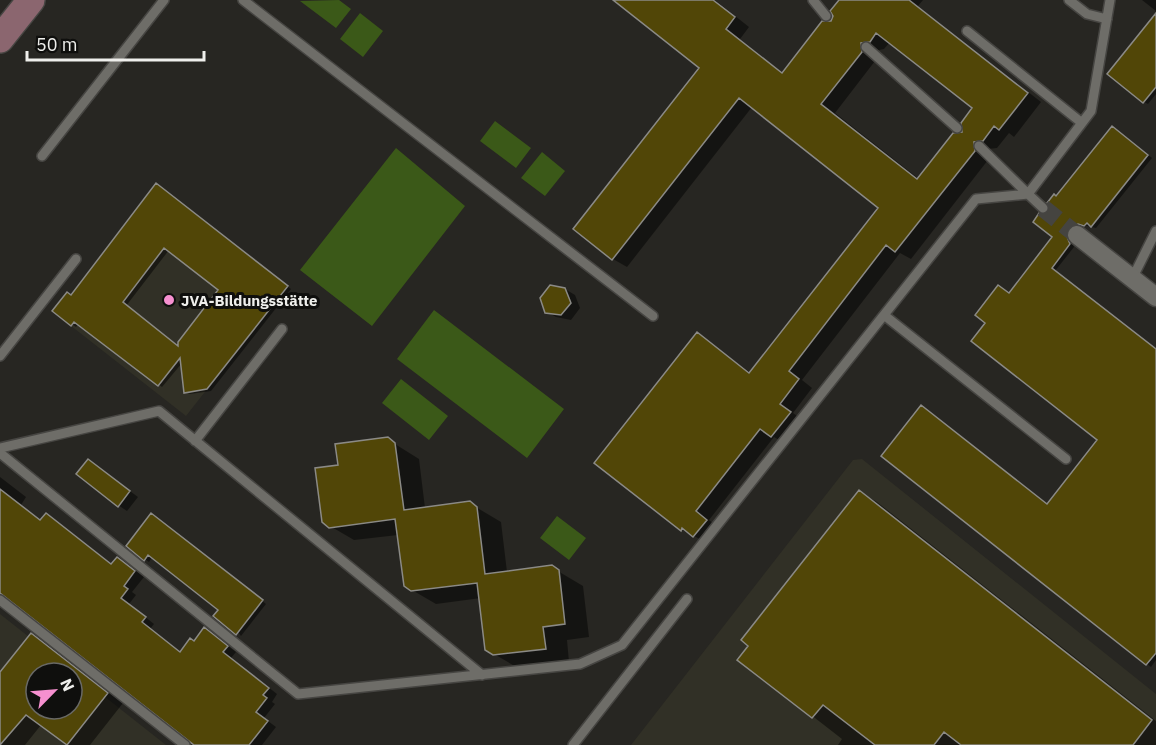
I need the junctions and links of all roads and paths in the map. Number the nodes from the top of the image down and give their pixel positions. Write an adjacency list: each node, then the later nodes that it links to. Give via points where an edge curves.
1 (31, 0): 10 (street)
2 (164, 0): 15 (lane)
3 (243, 0): 24 (lane)
4 (813, 0): 7 (lane)
5 (1069, 0): 8 (lane, via 1087,14)
6 (1110, 0): 8 (lane)
7 (826, 16)
8 (1107, 19): 12 (lane, via 1091,111)
9 (967, 31): 12 (lane)
10 (0, 39)
11 (866, 47): 13 (lane)
12 (1082, 123): 16 (lane)
13 (957, 128)
14 (979, 146): 16 (lane)
15 (42, 156)
16 (1028, 194): 17 (lane); 23 (lane, via 976,199)
17 (1044, 208)
18 (1156, 231): 21 (lane)
19 (1077, 235): 21 (street)
20 (76, 259): 26 (lane)
21 (1132, 279): 22 (street)
22 (1156, 297)
23 (884, 315): 30 (lane); 33 (lane, via 622,645 580,664)
24 (653, 316)
25 (282, 329): 27 (lane)
26 (0, 356)
27 (195, 441): 28 (lane, via 159,411); 33 (lane)
28 (0, 448)
29 (0, 453): 33 (lane, via 298,694)
30 (1066, 459)
31 (687, 599): 35 (lane)
32 (0, 600): 34 (lane)
33 (483, 675)
34 (185, 745)
35 (573, 745)

